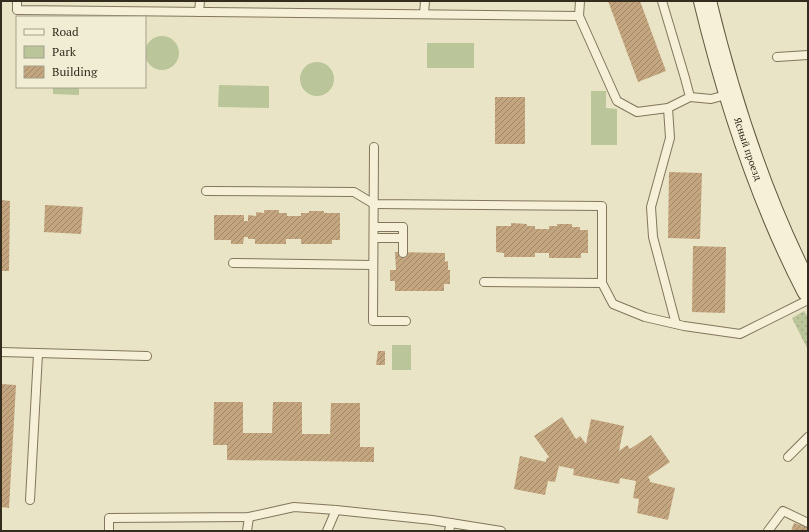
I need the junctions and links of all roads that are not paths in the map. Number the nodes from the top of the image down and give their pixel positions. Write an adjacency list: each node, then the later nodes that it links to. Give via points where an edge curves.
1 (17, 1): 7 (lane, via 17,10)
2 (200, 1): 7 (lane)
3 (424, 1): 8 (lane)
4 (580, 1): 9 (lane)
5 (662, 1): 13 (lane)
6 (706, 1): 12 (street, Ясный проезд)
7 (199, 12): 8 (lane)
8 (424, 14): 9 (lane)
9 (579, 16): 14 (lane, via 617,100 637,112)
10 (808, 54): 11 (lane)
11 (777, 57)
12 (730, 94): 13 (lane, via 711,99); 24 (street, Ясный проезд, via 765,196)
13 (690, 96): 14 (lane)
14 (668, 108): 30 (lane, via 670,138 651,207 652,237)
15 (374, 146): 17 (lane)
16 (206, 191): 17 (lane, via 354,192)
17 (374, 204): 18 (lane); 26 (lane, via 602,206)
18 (374, 227): 19 (lane); 20 (lane, via 403,227)
19 (374, 238): 20 (lane); 23 (lane)
20 (403, 238): 21 (lane)
21 (403, 253)
22 (233, 263): 23 (lane)
23 (373, 265): 29 (lane, via 373,321)
24 (802, 268): 27 (street, Ясный проезд)
25 (484, 282): 26 (lane)
26 (602, 283): 30 (lane, via 613,304 645,318)
27 (808, 290)
28 (808, 300): 30 (lane, via 740,334)
29 (406, 321)
30 (676, 324)
31 (1, 352): 32 (lane)
32 (38, 354): 33 (lane); 36 (lane)
33 (147, 356)
34 (808, 437): 35 (lane)
35 (788, 458)
36 (30, 500)
37 (336, 510): 38 (lane, via 294,507); 40 (lane, via 432,520); 43 (lane)
38 (249, 517): 41 (lane, via 109,518); 42 (lane)
39 (808, 523): 45 (lane, via 783,511)
40 (450, 527): 44 (lane)
41 (109, 531)
42 (247, 531)
43 (327, 531)
44 (502, 531)
45 (768, 531)

